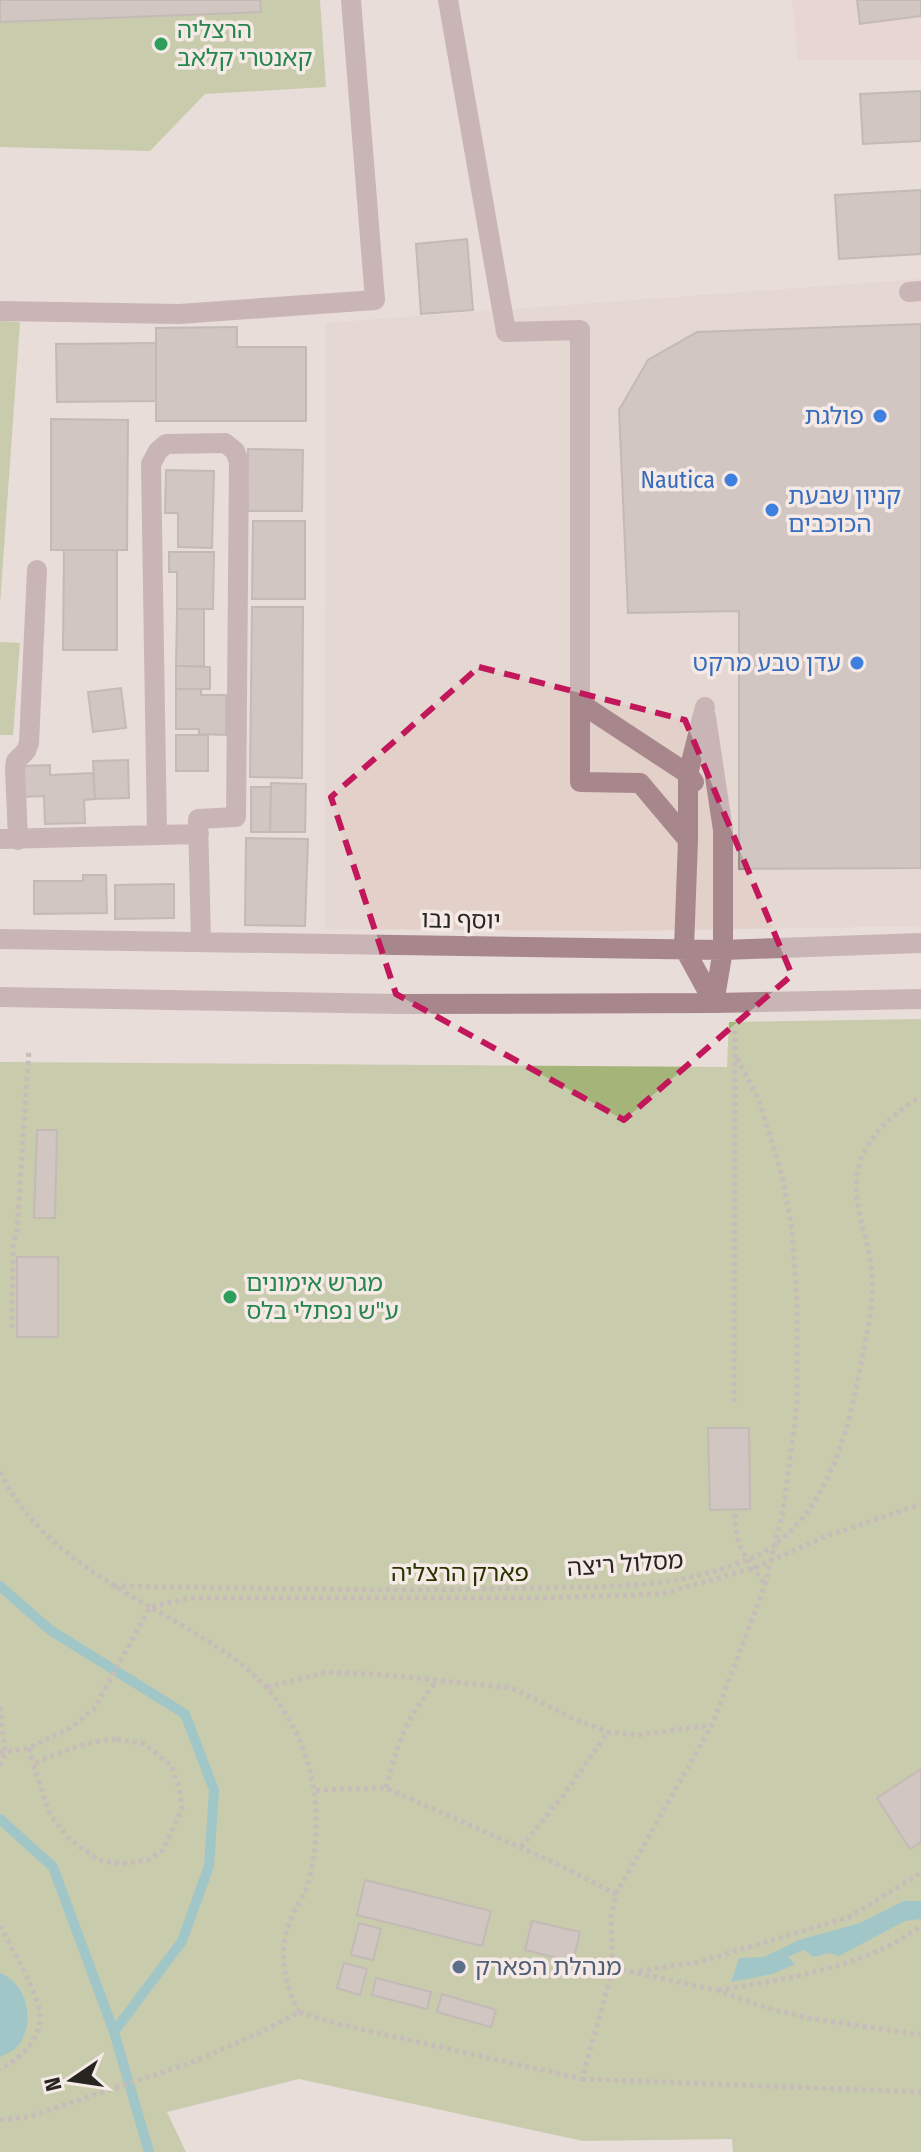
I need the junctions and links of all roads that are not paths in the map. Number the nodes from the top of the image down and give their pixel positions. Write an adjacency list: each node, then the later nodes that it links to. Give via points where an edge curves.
1 (351, 0): 3 (street, via 375,300 179,314)
2 (448, 0): 5 (street, via 506,332 580,330)
3 (0, 311)
4 (37, 570): 10 (street, via 29,743 16,761)
5 (580, 703): 6 (street); 11 (street, via 580,782 640,783)
6 (688, 774): 8 (street); 8 (street, via 705,707); 11 (street)
7 (199, 826): 9 (street); 9 (street, via 236,817 239,462 225,443 166,444 151,464); 13 (street)
8 (723, 830): 16 (street)
9 (157, 835): 10 (street)
10 (9, 840)
11 (688, 840): 15 (street)
12 (0, 939): 13 (street, יוסף נבו)
13 (201, 942): 15 (street, יוסף נבו)
14 (921, 943): 16 (street, יוסף נבו)
15 (684, 948): 16 (street, יוסף נבו); 19 (street)
16 (723, 950): 19 (street)
17 (0, 997): 19 (street)
18 (921, 999): 19 (street)
19 (714, 1003)

